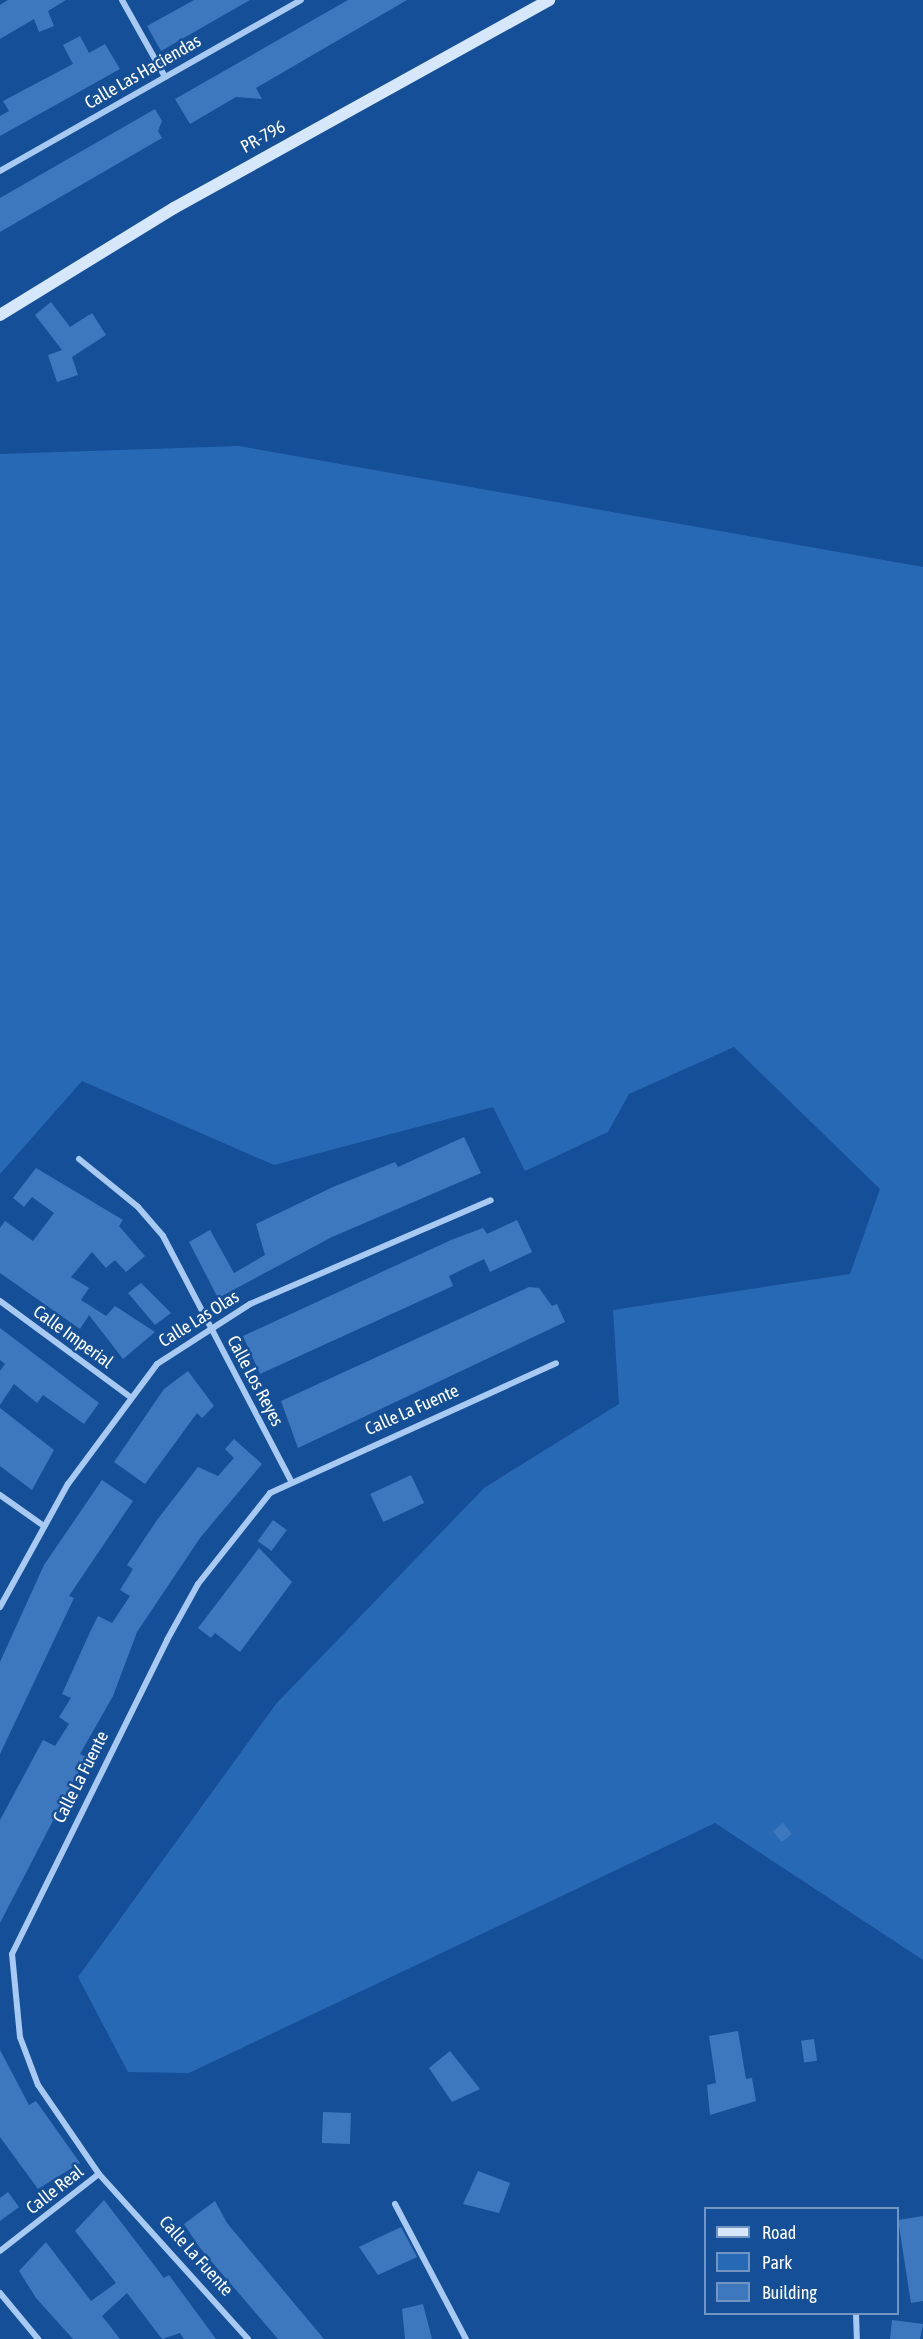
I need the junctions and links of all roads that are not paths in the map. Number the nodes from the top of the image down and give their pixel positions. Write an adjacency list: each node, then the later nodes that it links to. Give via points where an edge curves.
1 (122, 0): 4 (street)
2 (301, 0): 4 (street, Calle Las Haciendas)
3 (549, 0): 6 (street, PR-796 / PR-796, via 174,208)
4 (165, 77): 5 (street, Calle Las Haciendas)
5 (0, 171)
6 (0, 315)
7 (79, 1159): 10 (street, Calle Los Reyes, via 138,1207 163,1236)
8 (491, 1200): 10 (street, Calle Las Olas)
9 (0, 1301): 12 (street, Calle Imperial)
10 (210, 1327): 12 (street, Calle Las Olas, via 157,1364); 13 (street, Calle Los Reyes)
11 (556, 1362): 13 (street, Calle La Fuente)
12 (129, 1396): 15 (street, Calle Las Olas)
13 (291, 1481): 17 (street, Calle La Fuente, via 270,1493 198,1584 12,1954 20,2037 38,2085)
14 (0, 1495): 15 (street)
15 (44, 1526): 16 (street, Calle Las Olas)
16 (0, 1607)
17 (99, 2174): 19 (street, Calle Real); 23 (street, Calle La Fuente)
18 (395, 2204): 24 (street)
19 (0, 2251)
20 (0, 2293): 22 (street)
21 (856, 2315): 25 (street)
22 (38, 2339)
23 (248, 2339)
24 (466, 2339)
25 (857, 2339)

